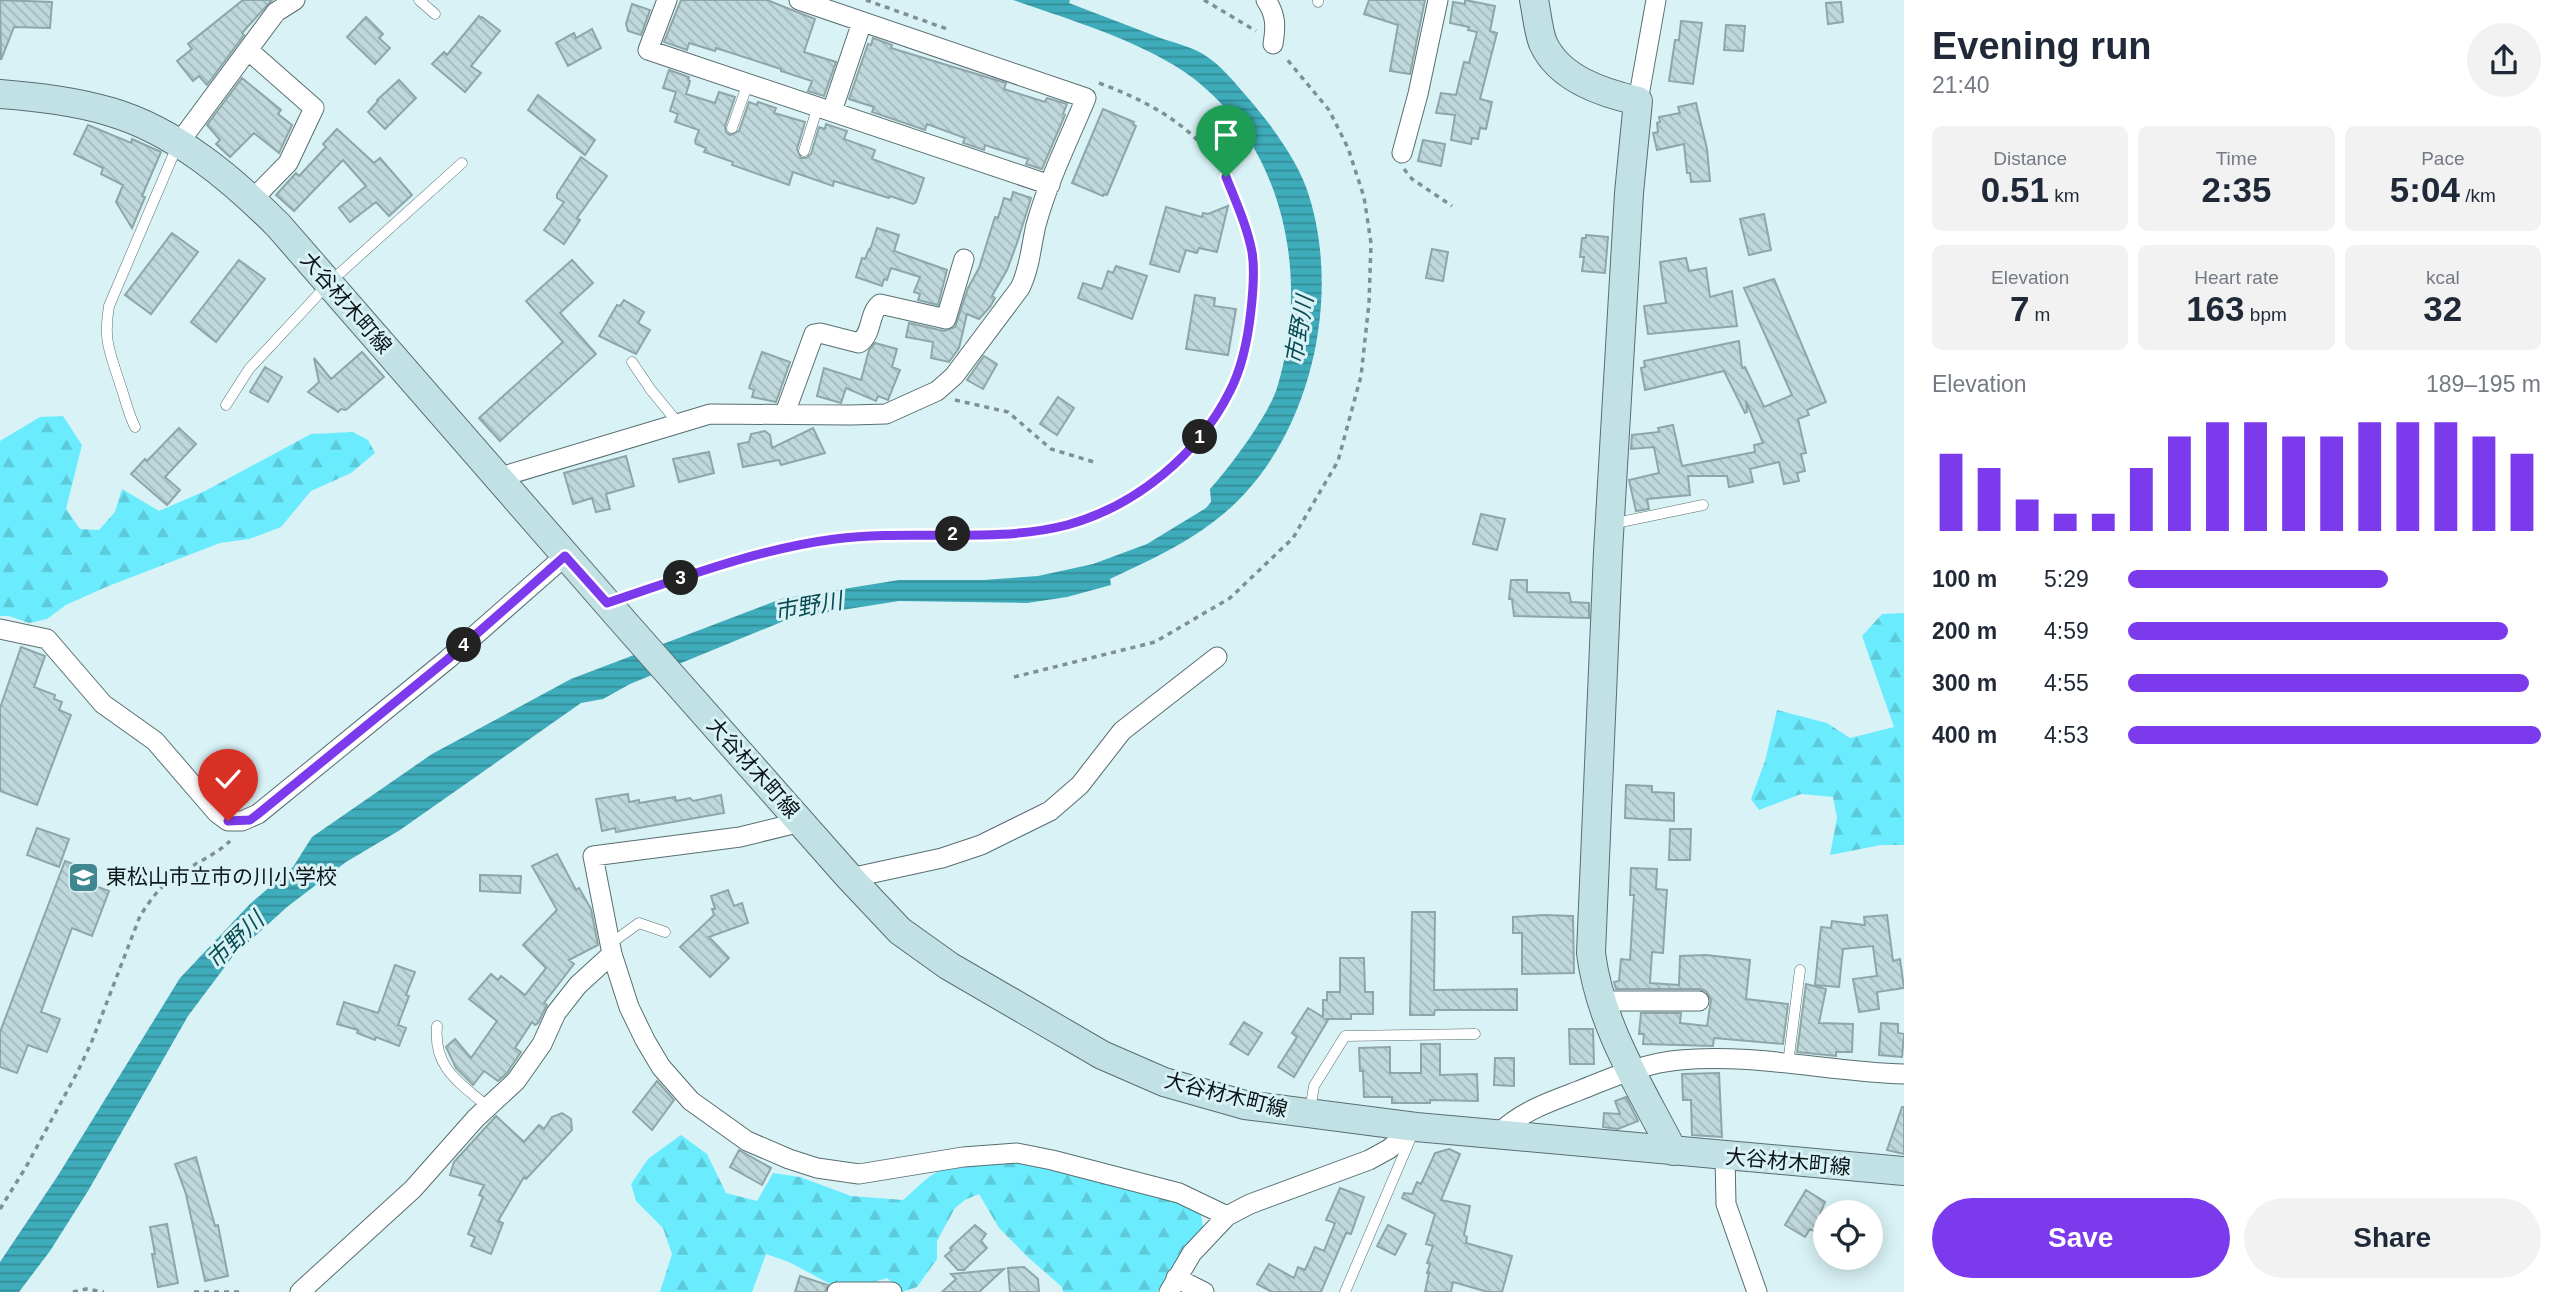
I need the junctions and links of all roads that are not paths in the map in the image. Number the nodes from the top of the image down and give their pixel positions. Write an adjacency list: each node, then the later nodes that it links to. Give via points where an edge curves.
1 (419, 0): 9 (lane)
2 (667, 0): 13 (street, via 648,50)
3 (799, 0): 10 (street)
4 (1266, 0): 11 (street, via 1275,14)
5 (1438, 0): 20 (street)
6 (1534, 0): 15 (main road, via 1543,43 1562,68 1587,85)
7 (1656, 0): 15 (street)
8 (285, 3): 12 (street)
9 (435, 14)
10 (862, 22): 16 (street); 22 (street, via 1086,98)
11 (1273, 44)
12 (248, 50): 18 (street); 23 (street, via 314,108 288,163)
13 (748, 83): 16 (street); 17 (lane)
14 (0, 94): 18 (main road, 大谷材木町線, via 57,99 112,112)
15 (1638, 101): 33 (main road)
16 (825, 108): 19 (lane); 22 (street)
17 (732, 128)
18 (178, 144): 23 (main road, 大谷材木町線); 30 (lane, via 109,306 106,324 106,342)
19 (804, 150)
20 (1402, 153)
21 (462, 163): 25 (lane)
22 (1050, 184): 28 (street, via 1020,288 954,376 937,391 886,414)
23 (252, 200): 25 (main road, 大谷材木町線)
24 (964, 259): 28 (street, via 946,319 880,304 859,343 814,334)
25 (329, 283): 27 (lane, via 250,369); 31 (main road, 大谷材木町線)
26 (632, 362): 29 (lane)
27 (226, 405)
28 (785, 414): 29 (street, via 727,412)
29 (678, 423): 31 (street)
30 (135, 427)
31 (497, 478): 34 (main road, 大谷材木町線)
32 (1703, 505): 33 (lane)
33 (1611, 524): 42 (main road, via 1591,953)
34 (565, 556): 35 (street, via 339,749 258,814 242,821 228,821 217,813 155,741 103,704 47,639); 37 (main road, 大谷材木町線)
35 (0, 629)
36 (1217, 657): 38 (street, via 1122,732 1080,785 1050,811 968,850)
37 (801, 822): 38 (main road, 大谷材木町線); 40 (street, via 740,837 593,856)
38 (850, 878): 50 (main road, 大谷材木町線, via 900,931 949,967 1102,1055 1164,1083 1245,1105)
39 (665, 932): 40 (lane, via 639,923)
40 (611, 949): 49 (street, via 556,1013 530,1064); 56 (street, via 629,1007 661,1067 691,1101 747,1141 817,1168 859,1174 1017,1153 1179,1193)
41 (1800, 970): 46 (lane)
42 (1600, 1001): 43 (street); 47 (main road)
43 (1699, 1001)
44 (436, 1026): 49 (lane, via 441,1062)
45 (1475, 1034): 50 (lane, via 1345,1036 1314,1086)
46 (1788, 1064): 47 (street, via 1687,1060); 48 (street)
47 (1631, 1070): 52 (street, via 1532,1109); 53 (main road)
48 (1904, 1074)
49 (488, 1107): 58 (street, via 413,1189)
50 (1310, 1115): 51 (main road, 大谷材木町線)
51 (1416, 1127): 52 (main road, 大谷材木町線); 56 (street, via 1369,1160); 62 (lane)
52 (1499, 1133): 53 (main road, 大谷材木町線)
53 (1673, 1151): 54 (main road, 大谷材木町線)
54 (1725, 1156): 55 (main road, 大谷材木町線); 63 (street, via 1726,1204)
55 (1904, 1171)
56 (1227, 1216): 57 (street, via 1192,1253)
57 (1173, 1285): 61 (street)
58 (300, 1292)
59 (837, 1292): 60 (street)
60 (892, 1292)
61 (1203, 1292)
62 (1345, 1292)
63 (1757, 1292)

